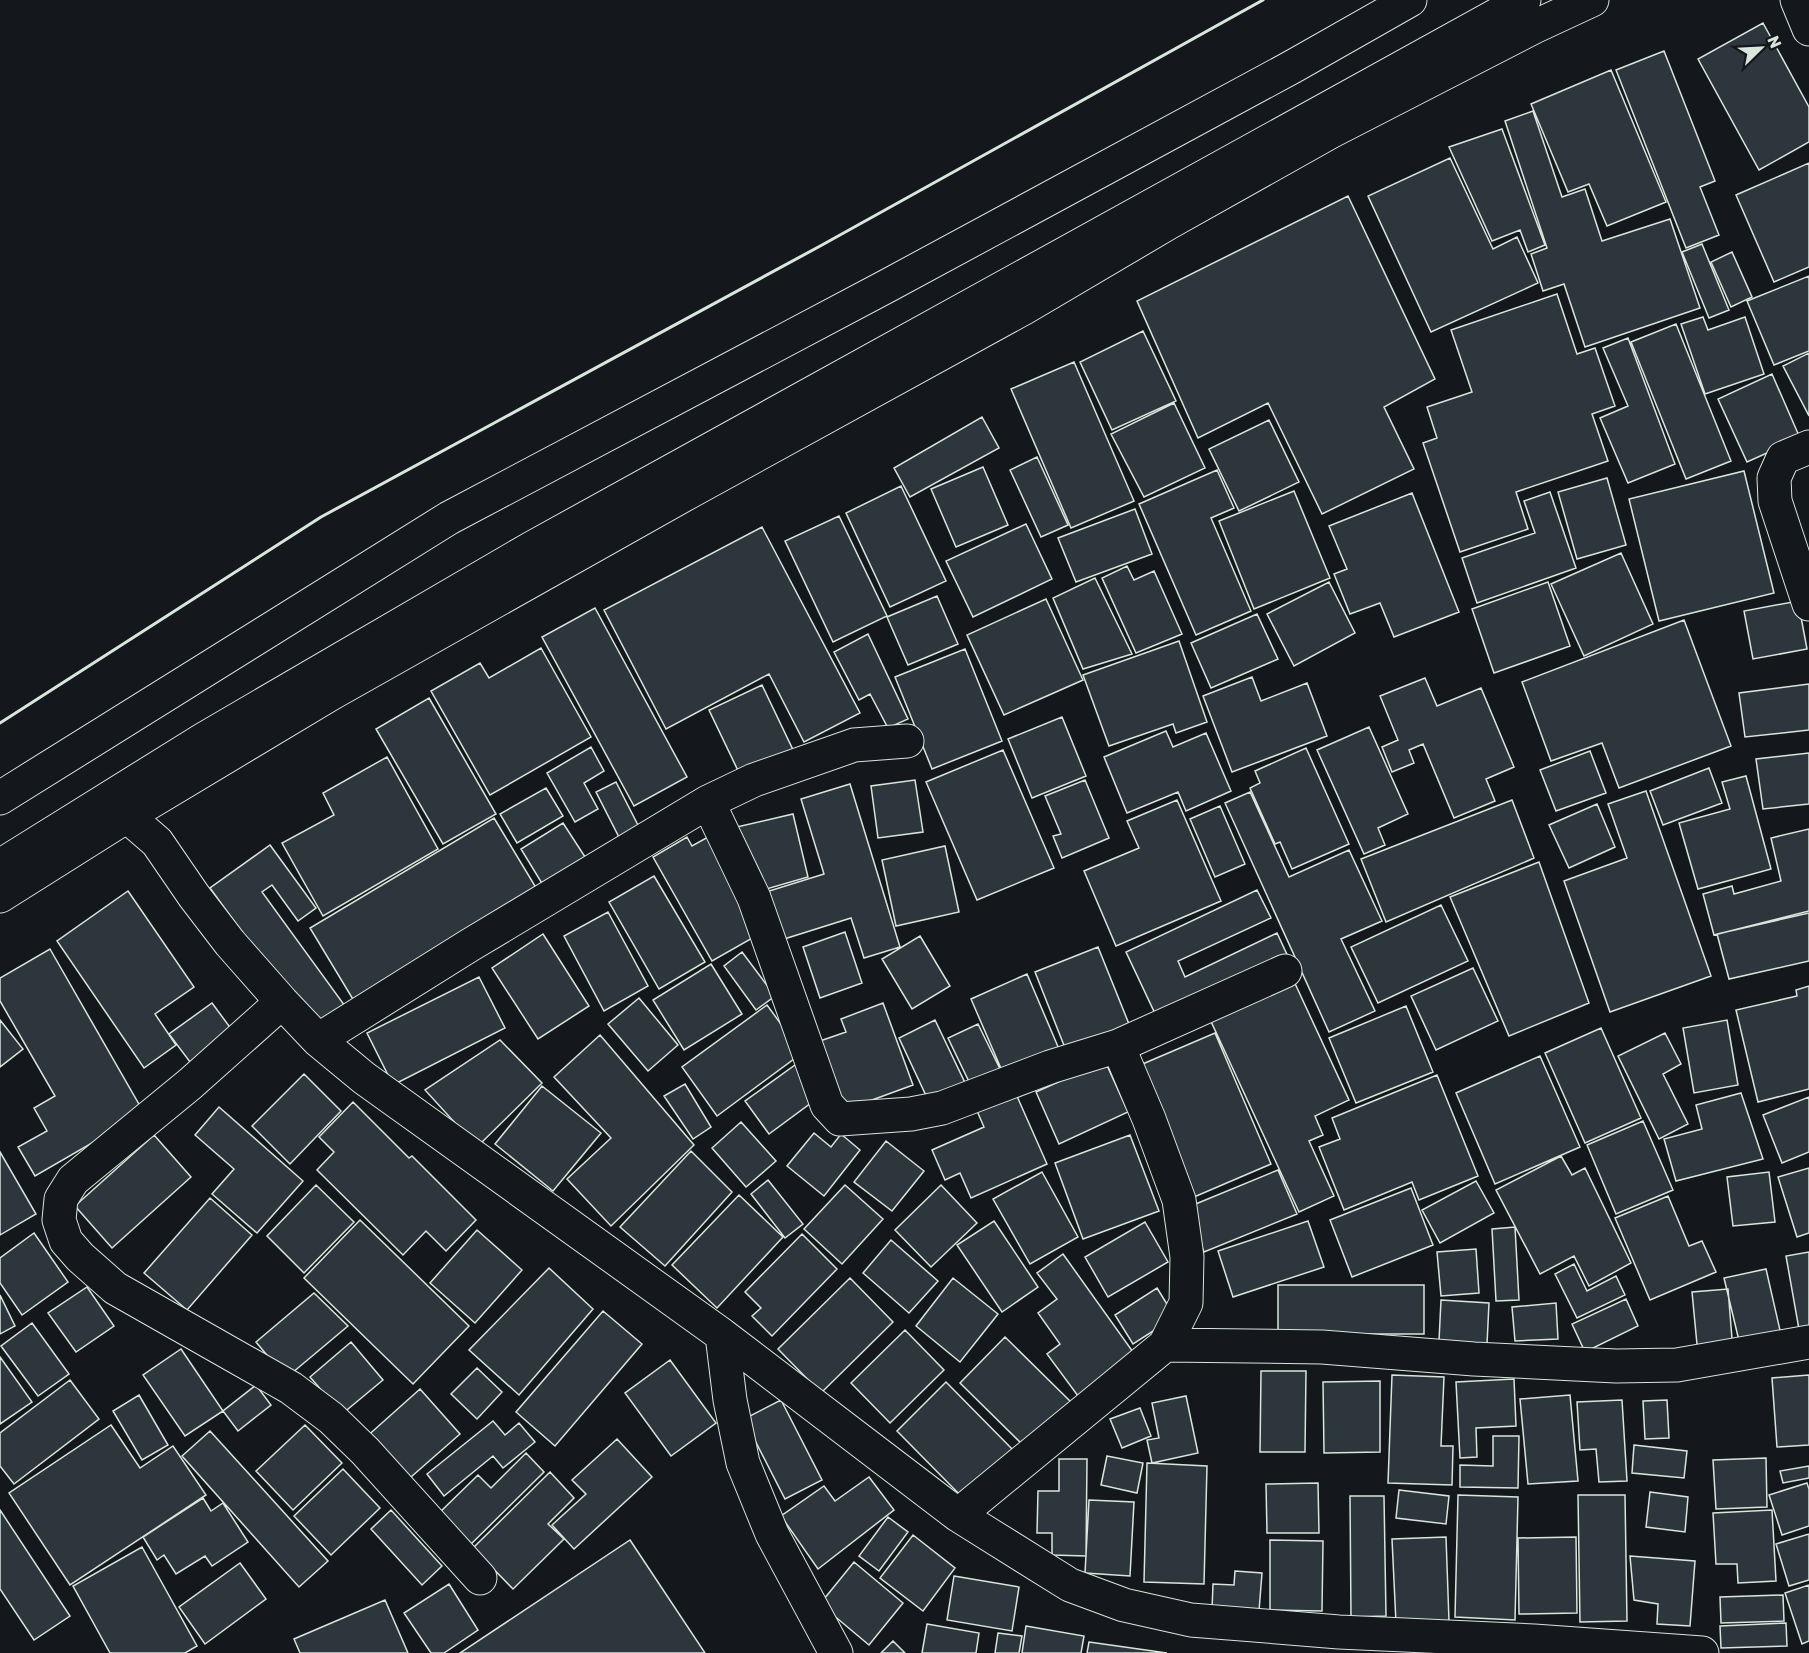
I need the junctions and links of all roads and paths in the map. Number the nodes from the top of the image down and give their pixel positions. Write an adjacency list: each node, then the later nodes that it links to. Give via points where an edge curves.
1 (1410, 0): 9 (main road, via 918,269 449,518)
2 (1524, 0): 12 (main road, via 530,549 204,739)
3 (1592, 0): 11 (main road, via 1330,132 1024,308 343,687)
4 (1797, 0): 5 (main road)
5 (1809, 28)
6 (1809, 447): 7 (main road, via 1784,458 1774,478 1775,501)
7 (1809, 604)
8 (907, 741): 10 (main road, via 854,745 754,780)
9 (0, 798)
10 (708, 802): 16 (main road); 17 (main road, via 754,898 827,1105 840,1119 942,1108)
11 (127, 816): 13 (main road); 15 (main road, via 157,842 230,943)
12 (0, 866)
13 (0, 897)
14 (1285, 971): 17 (main road)
15 (282, 1002): 16 (main road); 22 (main road, via 73,1180 61,1199 59,1220 66,1241 115,1288 291,1389 332,1418)
16 (318, 1040): 18 (main road, via 417,1118)
17 (1118, 1046): 20 (main road, via 1179,1200 1187,1257 1186,1303)
18 (722, 1335): 21 (main road); 23 (main road, via 743,1463 772,1534)
19 (1809, 1342): 20 (main road, via 1677,1365 1474,1359 1322,1347)
20 (1165, 1346): 21 (main road)
21 (958, 1515): 24 (main road, via 1070,1585 1124,1605 1191,1620)
22 (480, 1578)
23 (836, 1653)
24 (1702, 1653)

